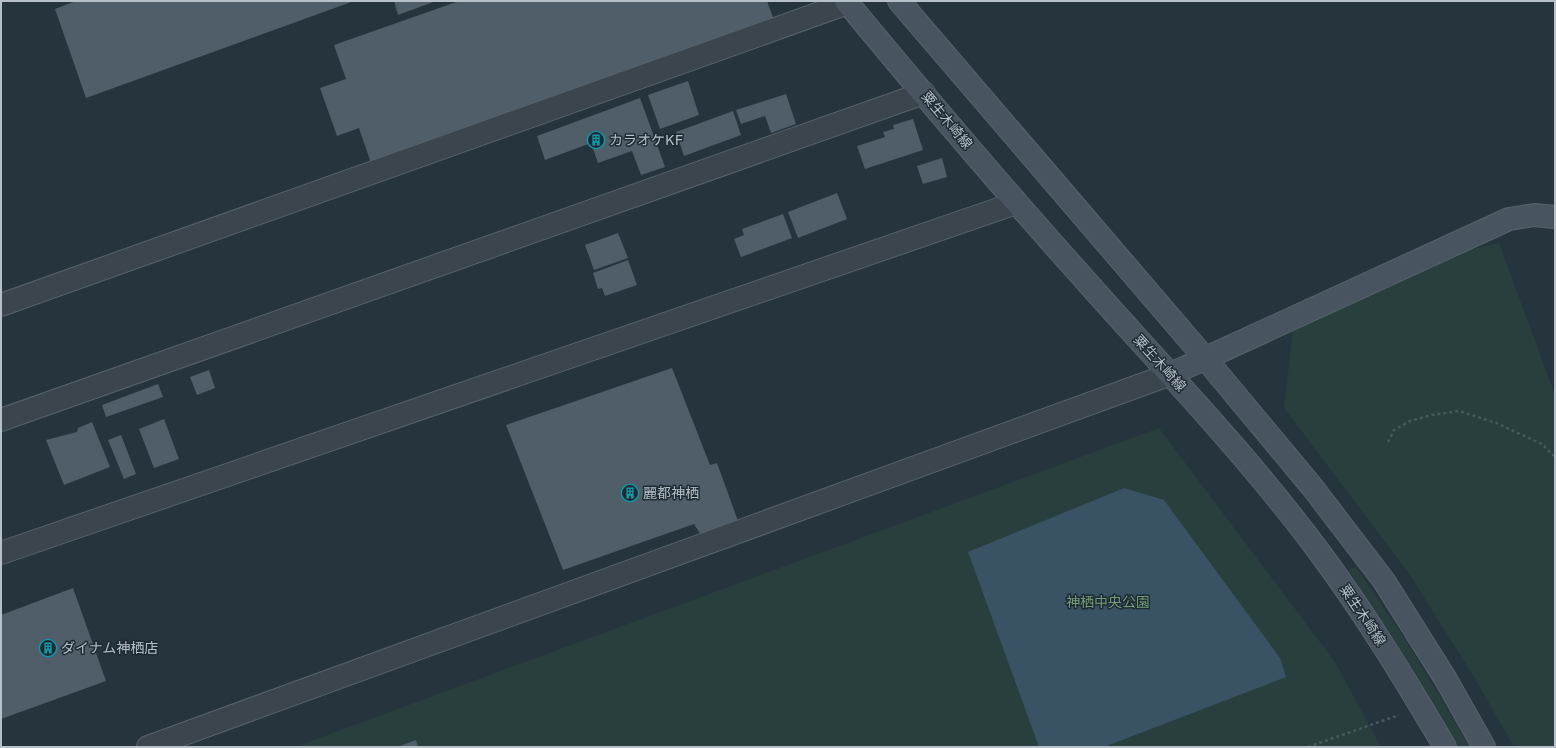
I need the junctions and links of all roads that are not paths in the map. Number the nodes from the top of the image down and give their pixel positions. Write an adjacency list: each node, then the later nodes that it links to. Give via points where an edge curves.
1 (899, 1): 7 (main road)
2 (849, 2): 3 (main road, 粟生木崎線); 6 (street)
3 (924, 93): 4 (main road, 粟生木崎線); 9 (street)
4 (1016, 203): 8 (main road, 粟生木崎線); 10 (street)
5 (1555, 217): 7 (main road, via 1534,215 1509,220)
6 (1, 305)
7 (1204, 357): 8 (main road); 13 (main road, via 1313,488 1384,581 1445,678)
8 (1171, 374): 11 (street); 12 (main road, 粟生木崎線, via 1280,500 1319,551 1360,609)
9 (1, 420)
10 (1, 552)
11 (148, 747)
12 (1445, 747)
13 (1484, 747)

